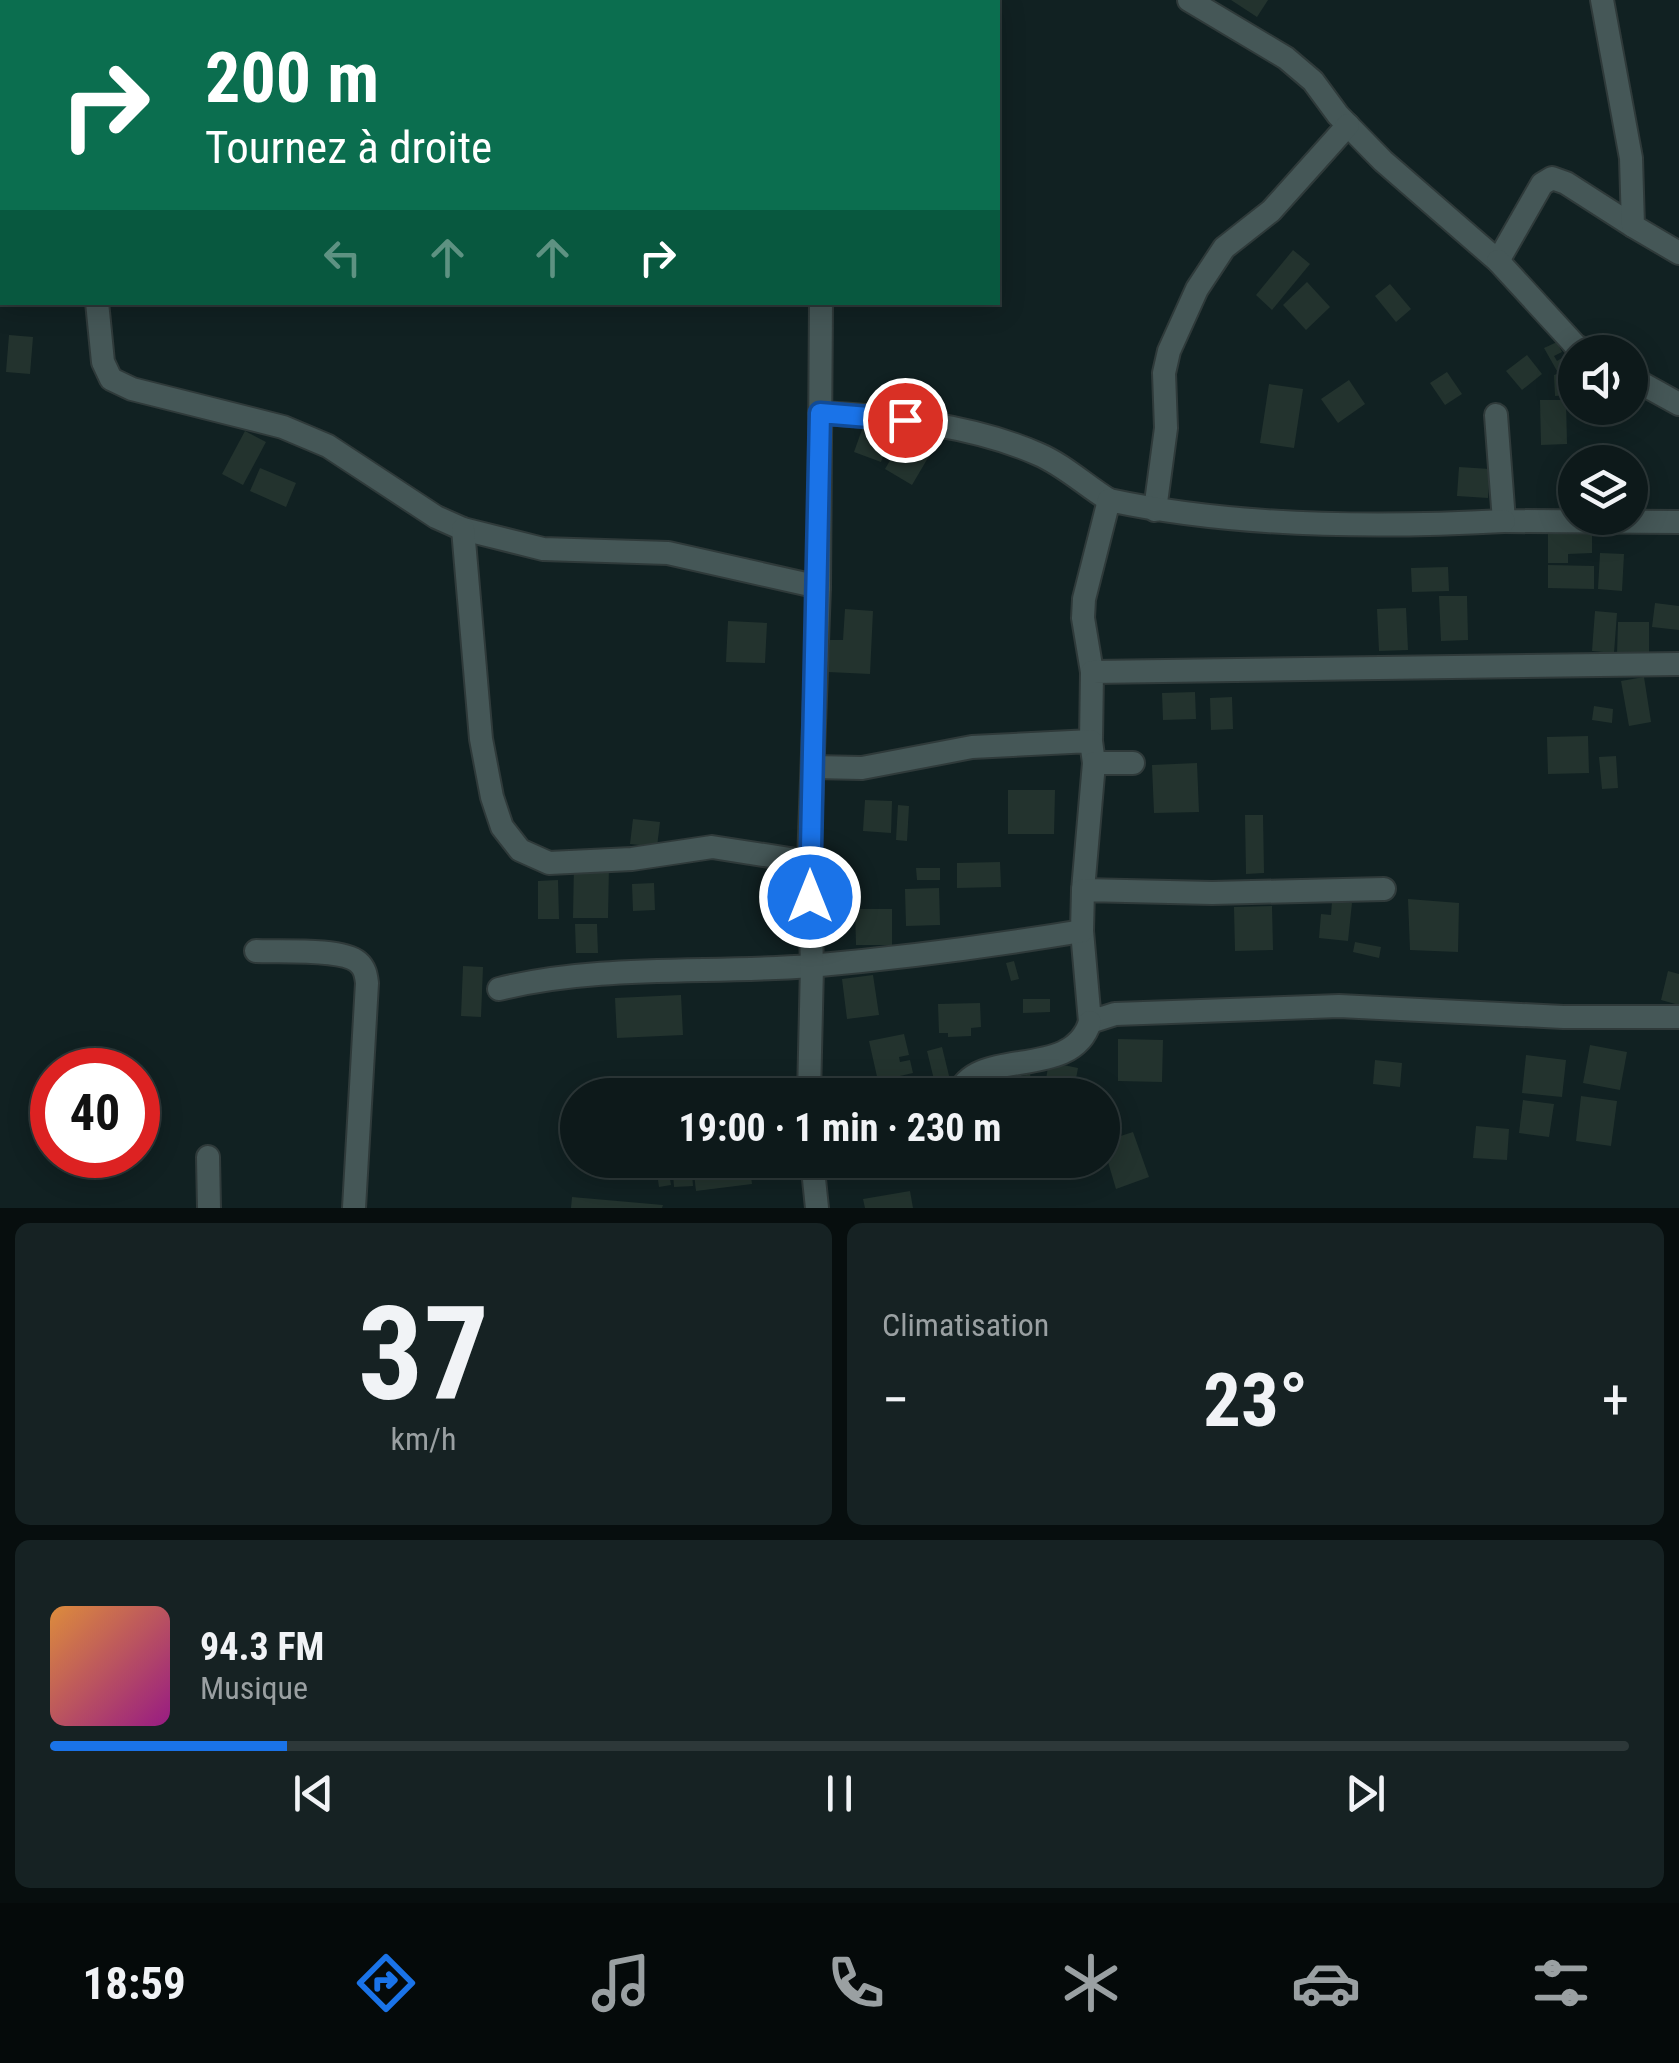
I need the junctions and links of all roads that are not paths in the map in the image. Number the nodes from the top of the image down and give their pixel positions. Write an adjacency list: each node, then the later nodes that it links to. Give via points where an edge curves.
1 (1189, 0): 3 (street, via 1286,58)
2 (1602, 0): 4 (street, via 1631,158)
3 (1348, 125): 6 (street); 15 (street, via 1271,211 1224,248 1197,289 1164,373 1166,428)
4 (1633, 226): 5 (street); 6 (street, via 1552,178 1542,184)
5 (1679, 252)
6 (1498, 261): 9 (street)
7 (98, 305): 18 (street, via 103,362 111,378 283,427)
8 (821, 305): 12 (street)
9 (1566, 335)
10 (1648, 387): 11 (street)
11 (1679, 404)
12 (820, 413): 14 (street, via 931,424 1036,453); 19 (street)
13 (1496, 415): 16 (street)
14 (1109, 500): 15 (street); 21 (street, via 1084,599)
15 (1156, 510): 16 (street, via 1340,525)
16 (1504, 521): 17 (street)
17 (1679, 522)
18 (463, 530): 19 (street, via 558,551 668,553); 25 (street, via 481,739 502,828 520,850 548,863 712,847)
19 (818, 587): 24 (street)
20 (1679, 664): 21 (street)
21 (1092, 672): 22 (street)
22 (1093, 752): 23 (street); 24 (street, via 972,747 862,768); 26 (street)
23 (1133, 763)
24 (813, 767): 25 (street)
25 (809, 862): 30 (street)
26 (1082, 890): 27 (street); 28 (street)
27 (1384, 890)
28 (1082, 931): 30 (street); 33 (street)
29 (256, 951): 39 (street, via 340,954 365,969)
30 (812, 966): 31 (street, via 620,974); 34 (street)
31 (499, 990)
32 (1679, 1017): 33 (street, via 1339,1006 1114,1014)
33 (1090, 1022): 35 (street, via 1069,1050)
34 (809, 1078)
35 (971, 1078)
36 (208, 1157): 38 (street)
37 (814, 1178): 40 (street)
38 (209, 1208)
39 (354, 1208)
40 (817, 1208)

